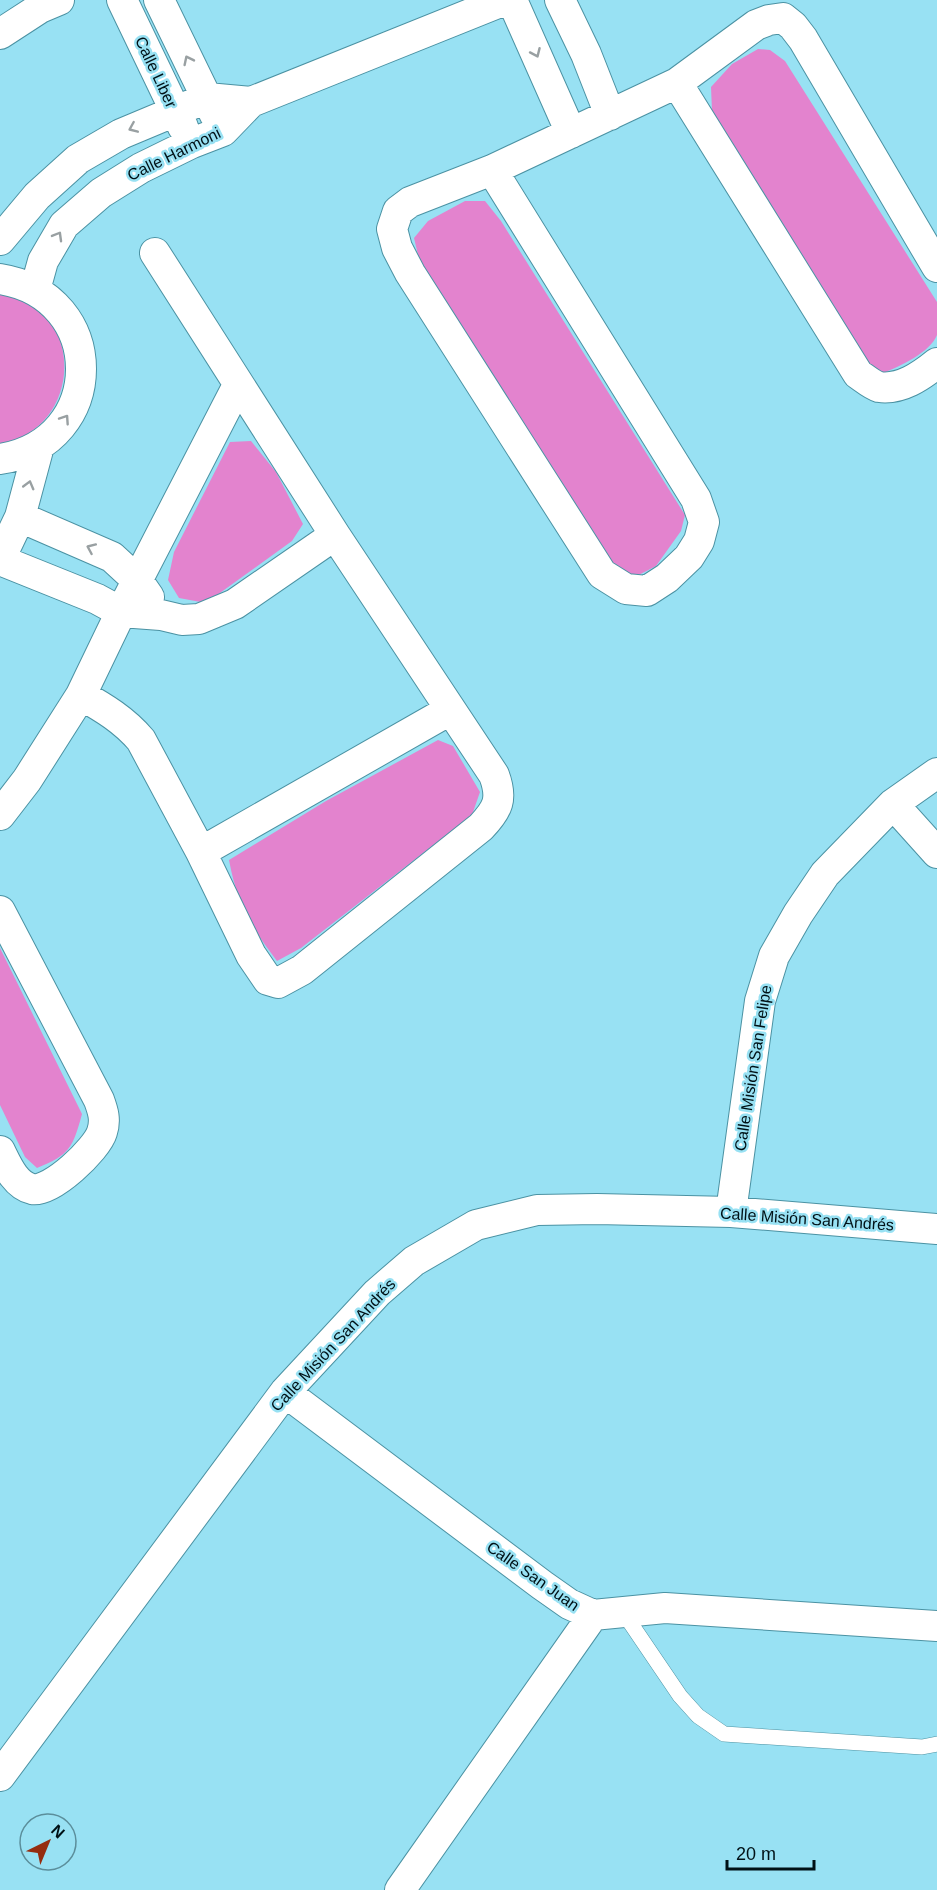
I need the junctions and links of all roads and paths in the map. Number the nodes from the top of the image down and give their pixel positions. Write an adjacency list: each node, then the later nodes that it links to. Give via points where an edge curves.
1 (122, 0): 11 (street, Calle Liber)
2 (159, 0): 9 (street, Calle Liber, one-way to 2)
3 (505, 0): 10 (street, Calle Harmoni)
4 (512, 0): 14 (street, one-way to 14)
5 (560, 0): 12 (street)
6 (46, 3): 7 (street)
7 (0, 34)
8 (677, 83): 12 (street); 19 (street, via 756,25 783,18 803,39); 22 (street, via 858,374 878,387 902,385)
9 (207, 98): 10 (street, Calle Harmoni); 11 (street, Calle Harmoni); 13 (street, Calle Liber)
10 (251, 102): 13 (street, Calle Harmoni)
11 (174, 111): 15 (street, Calle Liber); 17 (street, Calle Harmoni, one-way to 17, via 121,134 78,159 37,196)
12 (610, 115): 14 (street)
13 (223, 131): 15 (street, Calle Harmoni)
14 (571, 133): 16 (street)
15 (192, 143): 21 (street, Calle Harmoni, one-way to 15, via 43,261 64,225 101,193)
16 (492, 170): 16 (street, via 696,499 704,522 699,541 682,564 647,591 626,590 602,574 410,273 398,248 392,229 398,211 410,202)
17 (0, 240)
18 (155, 253): 23 (street)
19 (937, 267)
20 (0, 279): 21 (street)
21 (35, 290): 24 (street, one-way to 21, via 68,418 81,380 81,359 68,321)
22 (937, 363)
23 (238, 385): 27 (street); 29 (street)
24 (39, 446): 25 (street); 26 (street, one-way to 24)
25 (0, 459)
26 (20, 517): 28 (street); 29 (street, one-way to 26, via 112,557)
27 (335, 535): 31 (street, via 235,604 199,619); 33 (street)
28 (0, 560): 30 (street)
29 (138, 581): 30 (street); 31 (street)
30 (121, 612): 31 (street); 32 (street)
31 (160, 615)
32 (81, 695): 36 (street); 37 (street, via 113,713 141,740)
33 (450, 710): 37 (street); 37 (street, via 494,775 500,800 495,809 481,827 287,979 278,983 268,980 260,969)
34 (937, 773): 35 (street, Calle Misión San Felipe)
35 (892, 804): 38 (street); 41 (street, Calle Misión San Felipe, via 825,874 774,956 760,1001)
36 (0, 815)
37 (201, 852)
38 (937, 854)
39 (0, 911): 40 (street, via 105,1118 93,1150 48,1187 34,1189 23,1185)
40 (0, 1151)
41 (731, 1212): 42 (street, Calle Misión San Andrés); 43 (street, Calle Misión San Andrés, via 537,1210 476,1225 414,1261 377,1293)
42 (937, 1229)
43 (285, 1392): 45 (street, Calle San Juan, via 542,1586); 48 (street, Calle Misión San Andrés)
44 (623, 1612): 45 (street, Calle San Juan); 46 (street, Calle San Juan, via 665,1608); 47 (lane, via 680,1696 698,1716 724,1734 922,1747)
45 (593, 1615): 49 (street)
46 (937, 1626)
47 (937, 1744)
48 (0, 1776)
49 (400, 1890)

